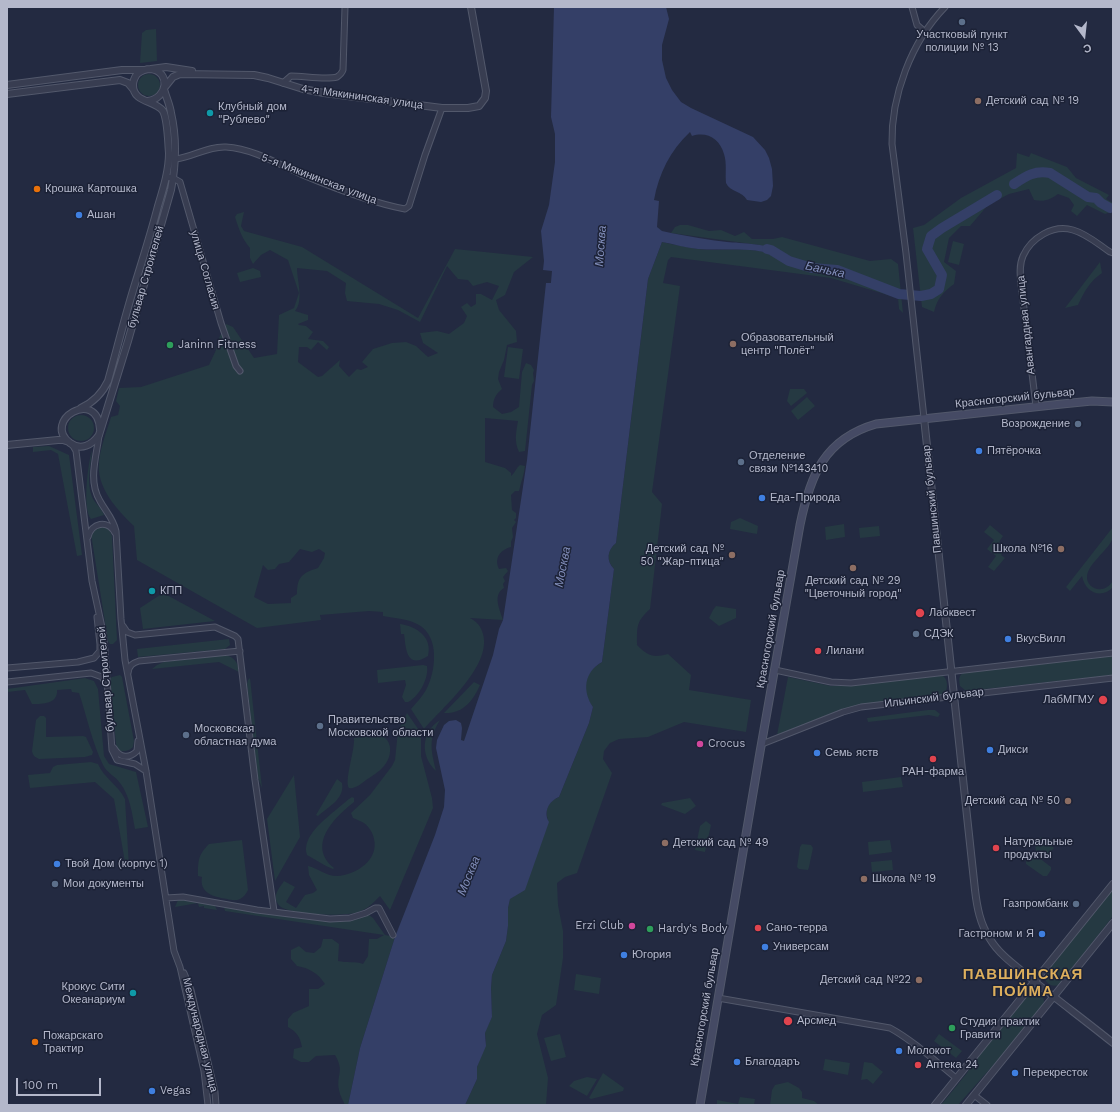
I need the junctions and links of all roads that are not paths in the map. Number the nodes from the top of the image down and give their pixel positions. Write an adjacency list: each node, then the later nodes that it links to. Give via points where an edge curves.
1 (345, 7): 8 (street, via 341,74 336,77 291,76)
2 (471, 7): 14 (street, 4-я Мякининская улица, via 485,84 485,98 475,107)
3 (912, 7): 5 (street, via 917,25)
4 (945, 7): 5 (street, Павшинский бульвар)
5 (925, 32): 23 (street, Павшинский бульвар, via 906,69 892,133)
6 (148, 69): 7 (street, 4-я Мякининская улица, via 166,67); 9 (street, 4-я Мякининская улица); 10 (street, бульвар Строителей, via 162,75); 11 (street, via 137,74)
7 (219, 74): 8 (street, 4-я Мякининская улица, via 254,75); 10 (street, 4-я Мякининская улица, via 180,74 173,77)
8 (283, 83): 14 (street, 4-я Мякининская улица, via 324,93)
9 (7, 85)
10 (165, 88): 13 (street, via 158,98); 15 (street, бульвар Строителей, via 172,114)
11 (133, 89): 12 (street, бульвар Строителей, via 128,83 120,80); 13 (street, бульвар Строителей, via 137,96)
12 (7, 94)
13 (148, 101): 16 (street, бульвар Строителей, via 162,110 166,121 169,154)
14 (442, 108): 15 (street, 5-я Мякининская улица, via 409,206 405,209 332,186 251,152 226,147 214,148)
15 (176, 159): 17 (street, бульвар Строителей)
16 (166, 177): 17 (street); 22 (street, бульвар Строителей, via 105,387 93,402)
17 (173, 178): 19 (street, улица Согласия, via 180,182 221,323); 24 (street, бульвар Строителей, via 129,337)
18 (1113, 253): 21 (street, Авангардная улица, via 1082,233 1062,228 1043,234 1023,256 1020,279)
19 (240, 371)
20 (1113, 402): 21 (main road, Красногорский бульвар, via 1092,401)
21 (1036, 406): 23 (main road, Красногорский бульвар)
22 (79, 409): 24 (street, via 94,414 100,424); 25 (street, бульвар Строителей, via 69,414 63,423 63,434)
23 (924, 418): 34 (main road, Красногорский бульвар, via 876,424 858,430 833,448 816,471 805,500); 35 (street, Павшинский бульвар)
24 (99, 432): 25 (street, via 90,444 78,446); 27 (street, бульвар Строителей, via 93,472 94,485 101,503 113,519)
25 (70, 443): 26 (street, via 58,440); 28 (street, бульвар Строителей, via 76,451)
26 (7, 445)
27 (117, 542): 28 (street, бульвар Строителей, via 112,528 102,524 91,529); 30 (street, бульвар Строителей)
28 (87, 544): 29 (street, бульвар Строителей)
29 (94, 590): 33 (street, via 100,644 100,651 94,658 78,662); 39 (street, бульвар Строителей, via 103,632)
30 (121, 619): 31 (street, via 125,630 135,635 215,627 235,636); 36 (street, бульвар Строителей)
31 (240, 650): 36 (street, via 139,661 129,667); 47 (street)
32 (1113, 653): 35 (street)
33 (7, 668)
34 (775, 670): 35 (street, via 840,683); 43 (main road, Красногорский бульвар)
35 (951, 671): 40 (street, Павшинский бульвар)
36 (128, 678): 41 (street, бульвар Строителей)
37 (1113, 678): 40 (street, Ильинский бульвар)
38 (7, 682): 39 (street, via 91,673 105,681)
39 (109, 696): 42 (street, бульвар Строителей)
40 (954, 696): 43 (street, Ильинский бульвар, via 861,707); 51 (street, Павшинский бульвар, via 978,913 995,947)
41 (139, 736): 42 (street, бульвар Строителей, via 137,751 130,756 121,756); 44 (street, бульвар Строителей)
42 (112, 744): 44 (street, бульвар Строителей, via 117,760 135,764)
43 (762, 744): 53 (main road, Красногорский бульвар)
44 (146, 771): 46 (street, бульвар Строителей)
45 (1113, 884): 51 (street)
46 (166, 898): 47 (street, via 183,897); 50 (street, Международная улица, via 174,951)
47 (274, 911): 49 (street, via 341,919 379,908)
48 (1113, 923): 52 (street)
49 (393, 935)
50 (180, 967): 57 (street, Международная улица, via 204,1071); 58 (street, Международная улица, via 191,990)
51 (1034, 981): 52 (street, Павшинский бульвар); 55 (street)
52 (1053, 996): 54 (street); 56 (street)
53 (718, 998): 55 (street, via 890,1028); 59 (main road, Красногорский бульвар)
54 (1113, 1043)
55 (956, 1078): 60 (street)
56 (974, 1095): 61 (street); 62 (street)
57 (208, 1105)
58 (216, 1105)
59 (700, 1105)
60 (935, 1105)
61 (966, 1105)
62 (987, 1105)

